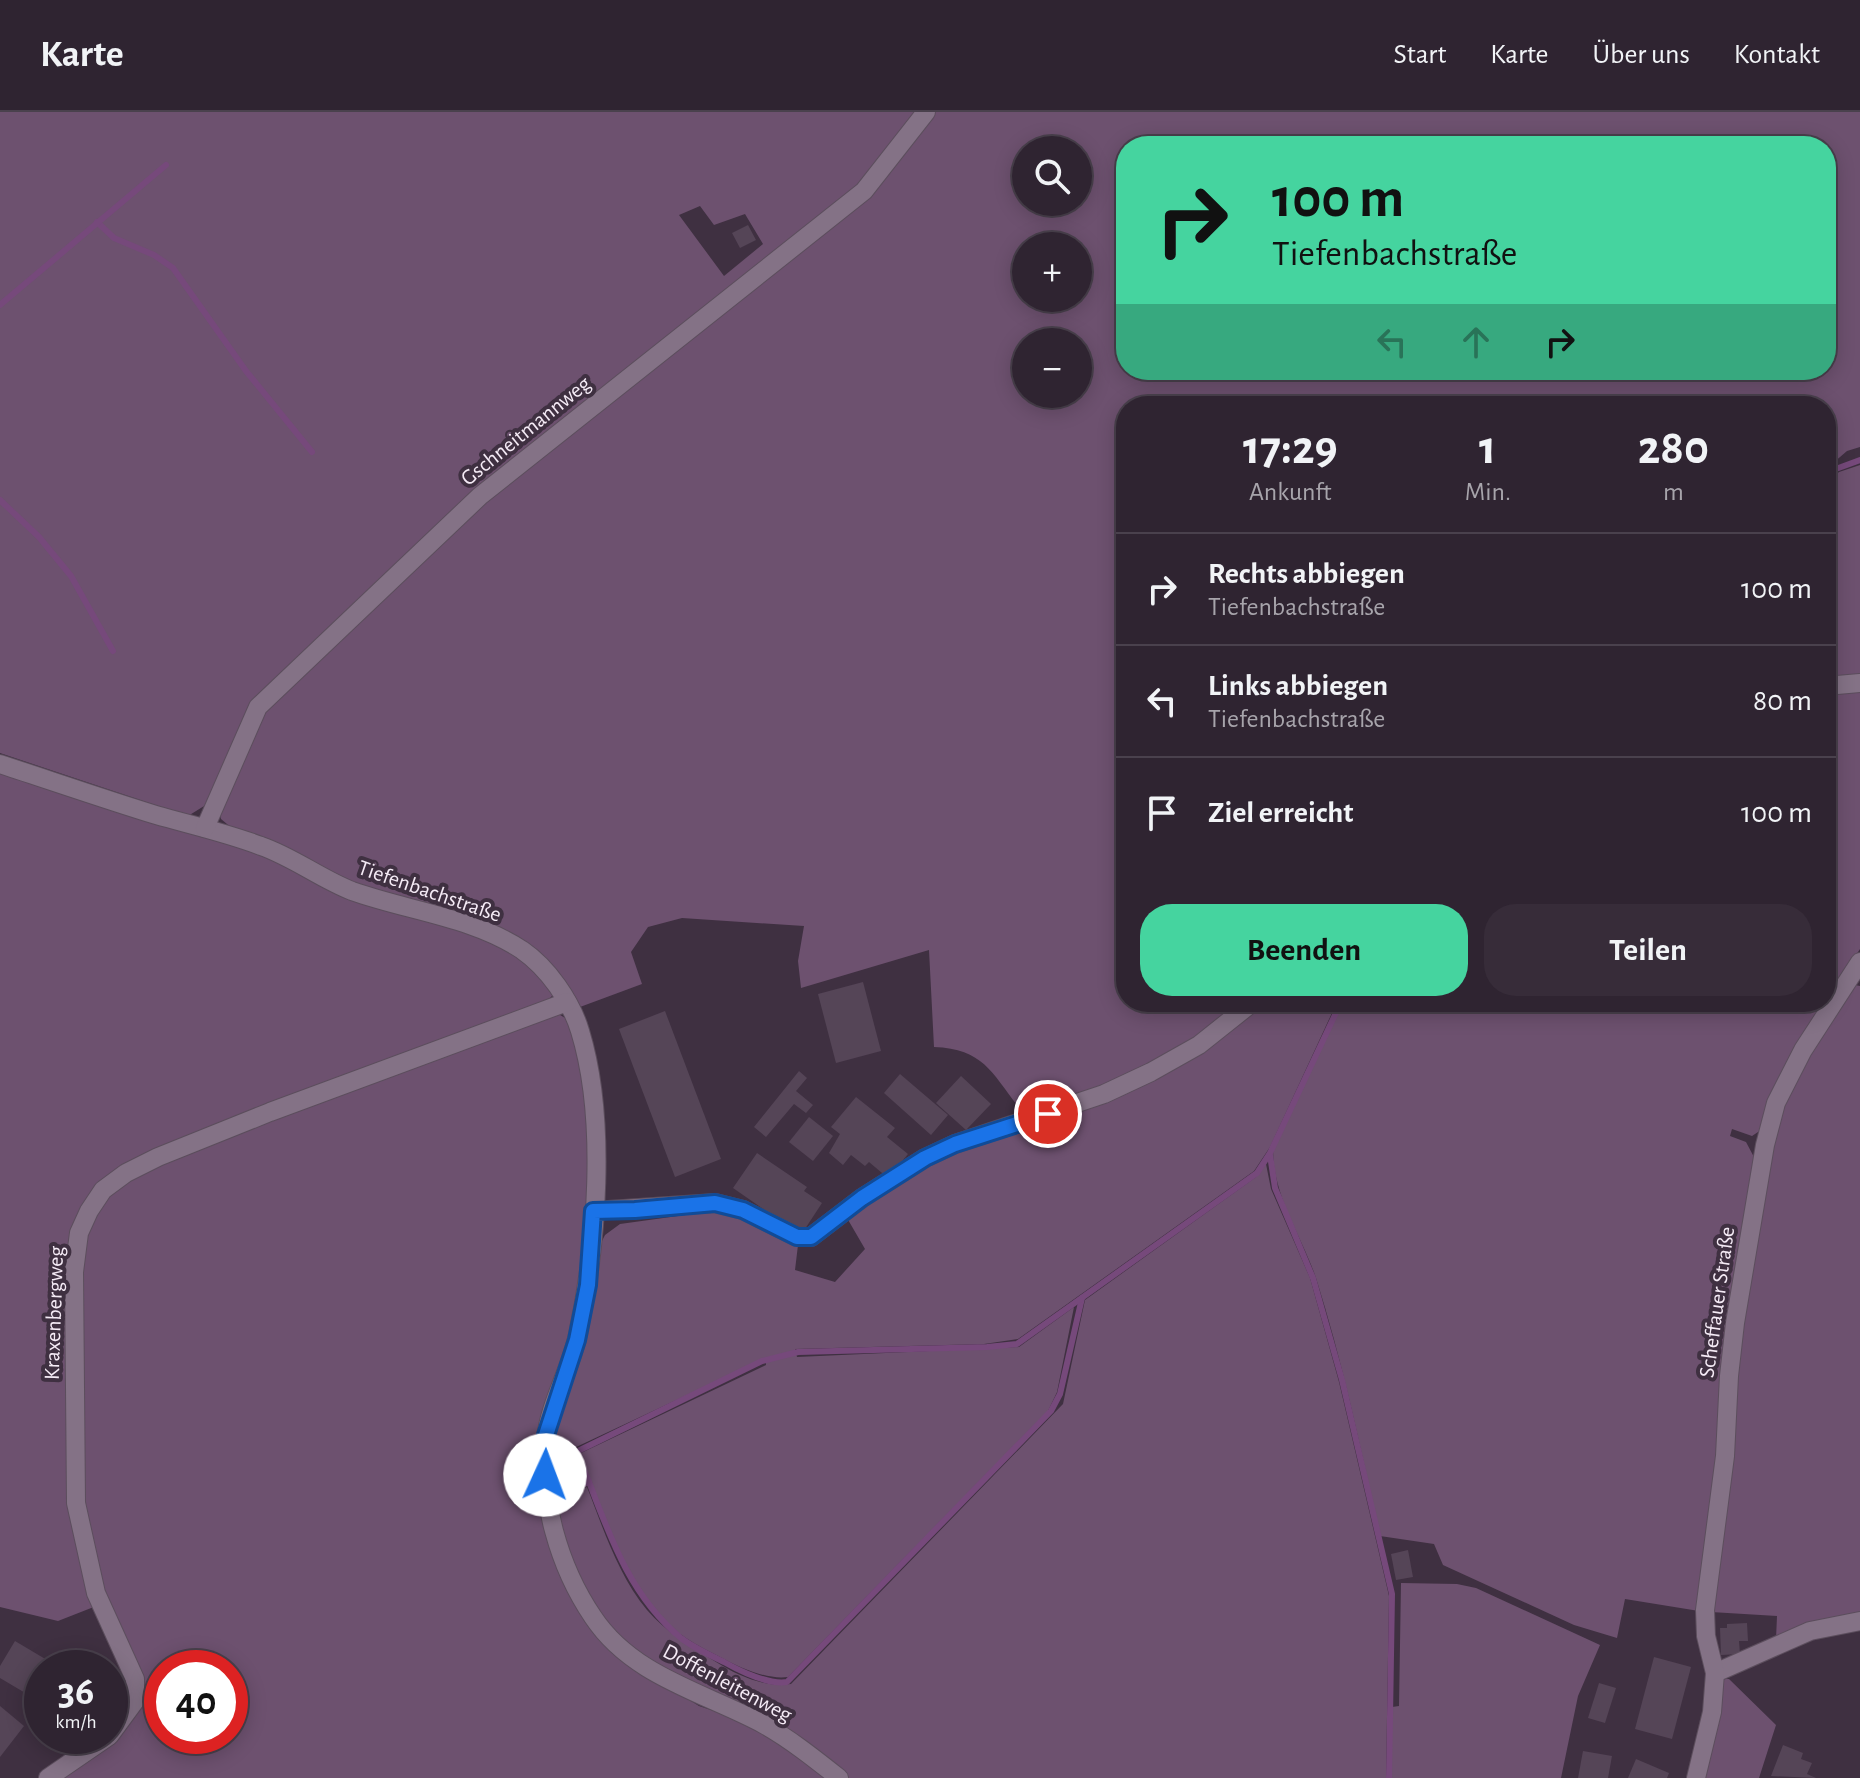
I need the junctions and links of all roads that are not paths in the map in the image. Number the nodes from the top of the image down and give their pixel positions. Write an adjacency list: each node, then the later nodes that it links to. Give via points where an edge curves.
1 (926, 112): 5 (street, Gschneitmannweg, via 864,191 480,496 258,707)
2 (1860, 683): 3 (street)
3 (1836, 685)
4 (0, 764): 5 (street, Tiefenbachstraße)
5 (205, 828): 8 (street, Tiefenbachstraße, via 265,847 349,890 492,933 547,973)
6 (1860, 962): 7 (street, Scheffauer Straße)
7 (1836, 999)
8 (567, 1002): 11 (street, Tiefenbachstraße, via 580,1030 596,1117); 13 (street, Kraxenbergweg, via 158,1157 103,1190 79,1233 74,1272 76,1503 96,1593)
9 (1240, 1012): 11 (street, via 1199,1045 1104,1094 925,1158 811,1237 797,1237 743,1210 715,1203)
10 (1828, 1012): 15 (street, Scheffauer Straße, via 1776,1103 1765,1145 1735,1323 1705,1610)
11 (593, 1211): 19 (street, Doffenleitenweg, via 588,1285 577,1340 546,1435 551,1516 578,1592 595,1621 629,1655 668,1681 764,1724)
12 (1860, 1621): 15 (street, via 1810,1631)
13 (122, 1650)
14 (128, 1664): 16 (street, Kraxenbergweg, via 135,1679 135,1701)
15 (1715, 1673): 20 (street, Scheffauer Straße)
16 (128, 1710)
17 (83, 1754): 18 (street, Kraxenbergweg)
18 (48, 1778)
19 (839, 1778)
20 (1696, 1778)

